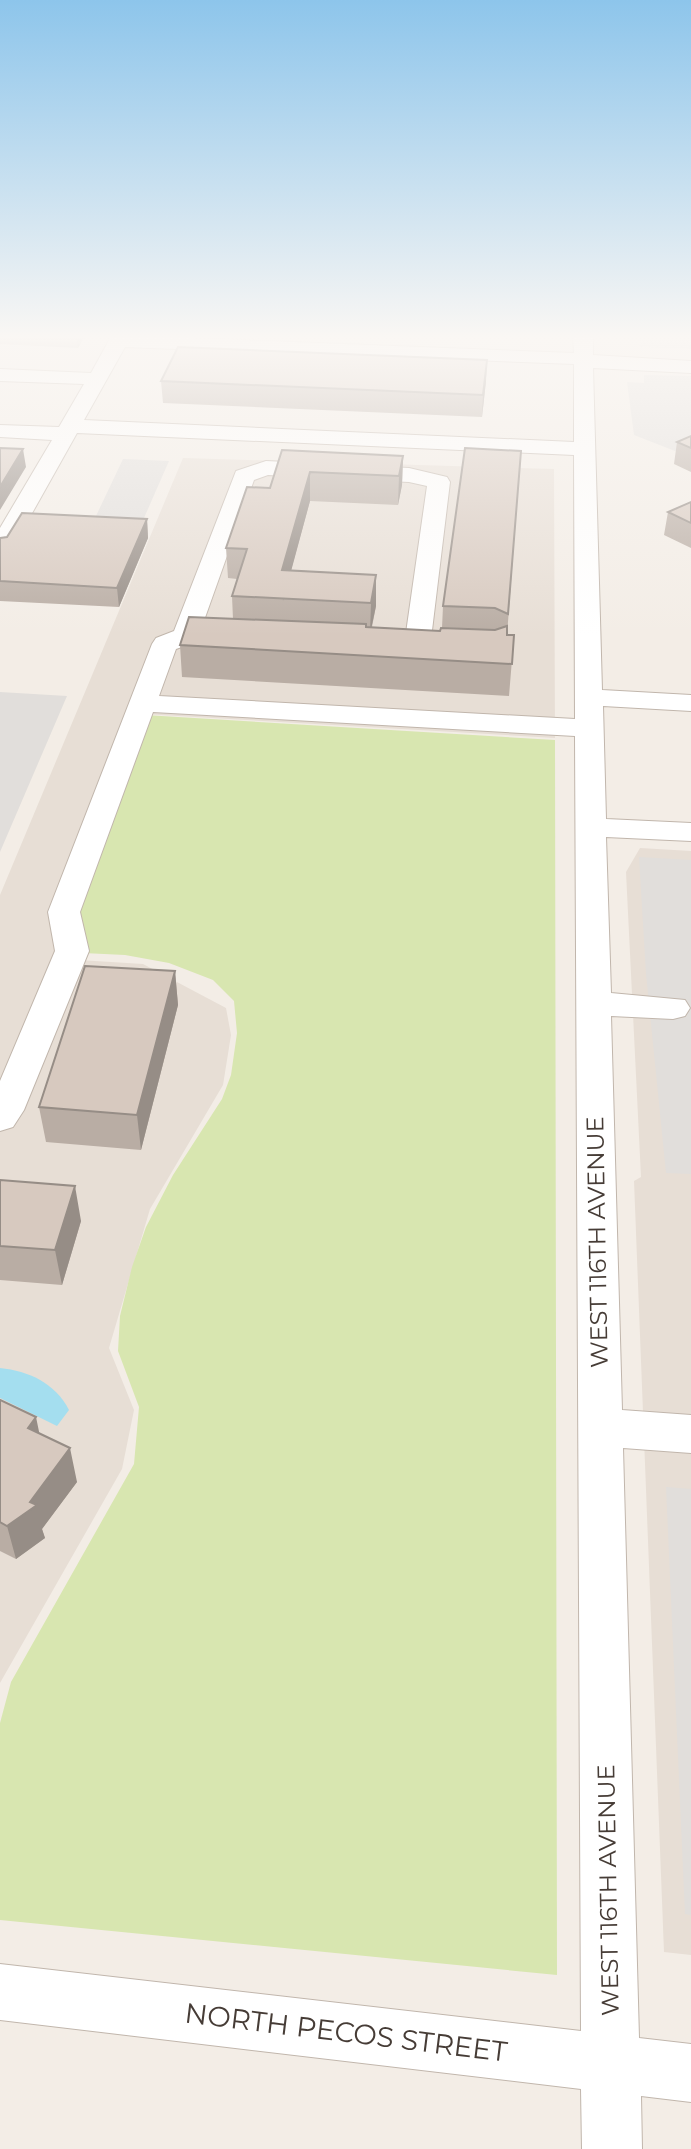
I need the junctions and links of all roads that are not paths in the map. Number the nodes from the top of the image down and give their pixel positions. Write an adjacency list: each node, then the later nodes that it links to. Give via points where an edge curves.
1 (66, 435): 5 (street)
2 (213, 435): 4 (street)
3 (585, 435): 4 (street, WEST 116TH AVENUE)
4 (585, 449): 13 (street, WEST 116TH AVENUE)
5 (0, 549)
6 (185, 636): 7 (street); 9 (street, via 244,476 266,468 439,482); 11 (street, via 165,644)
7 (262, 640)
8 (386, 646): 9 (street)
9 (417, 647): 10 (street)
10 (447, 649)
11 (144, 703): 13 (street); 18 (street, via 64,912 72,951)
12 (691, 703): 13 (street)
13 (590, 712): 14 (street, WEST 116TH AVENUE)
14 (592, 827): 15 (street); 16 (street, WEST 116TH AVENUE)
15 (691, 832)
16 (593, 1004): 17 (street); 19 (street, WEST 116TH AVENUE)
17 (673, 1008)
18 (0, 1118)
19 (600, 1427): 20 (street); 22 (street, WEST 116TH AVENUE)
20 (691, 1434)
21 (0, 1992): 22 (street, NORTH PECOS STREET)
22 (612, 2064): 23 (street, NORTH PECOS STREET); 24 (street, WEST 116TH AVENUE)
23 (691, 2073)
24 (612, 2149)

